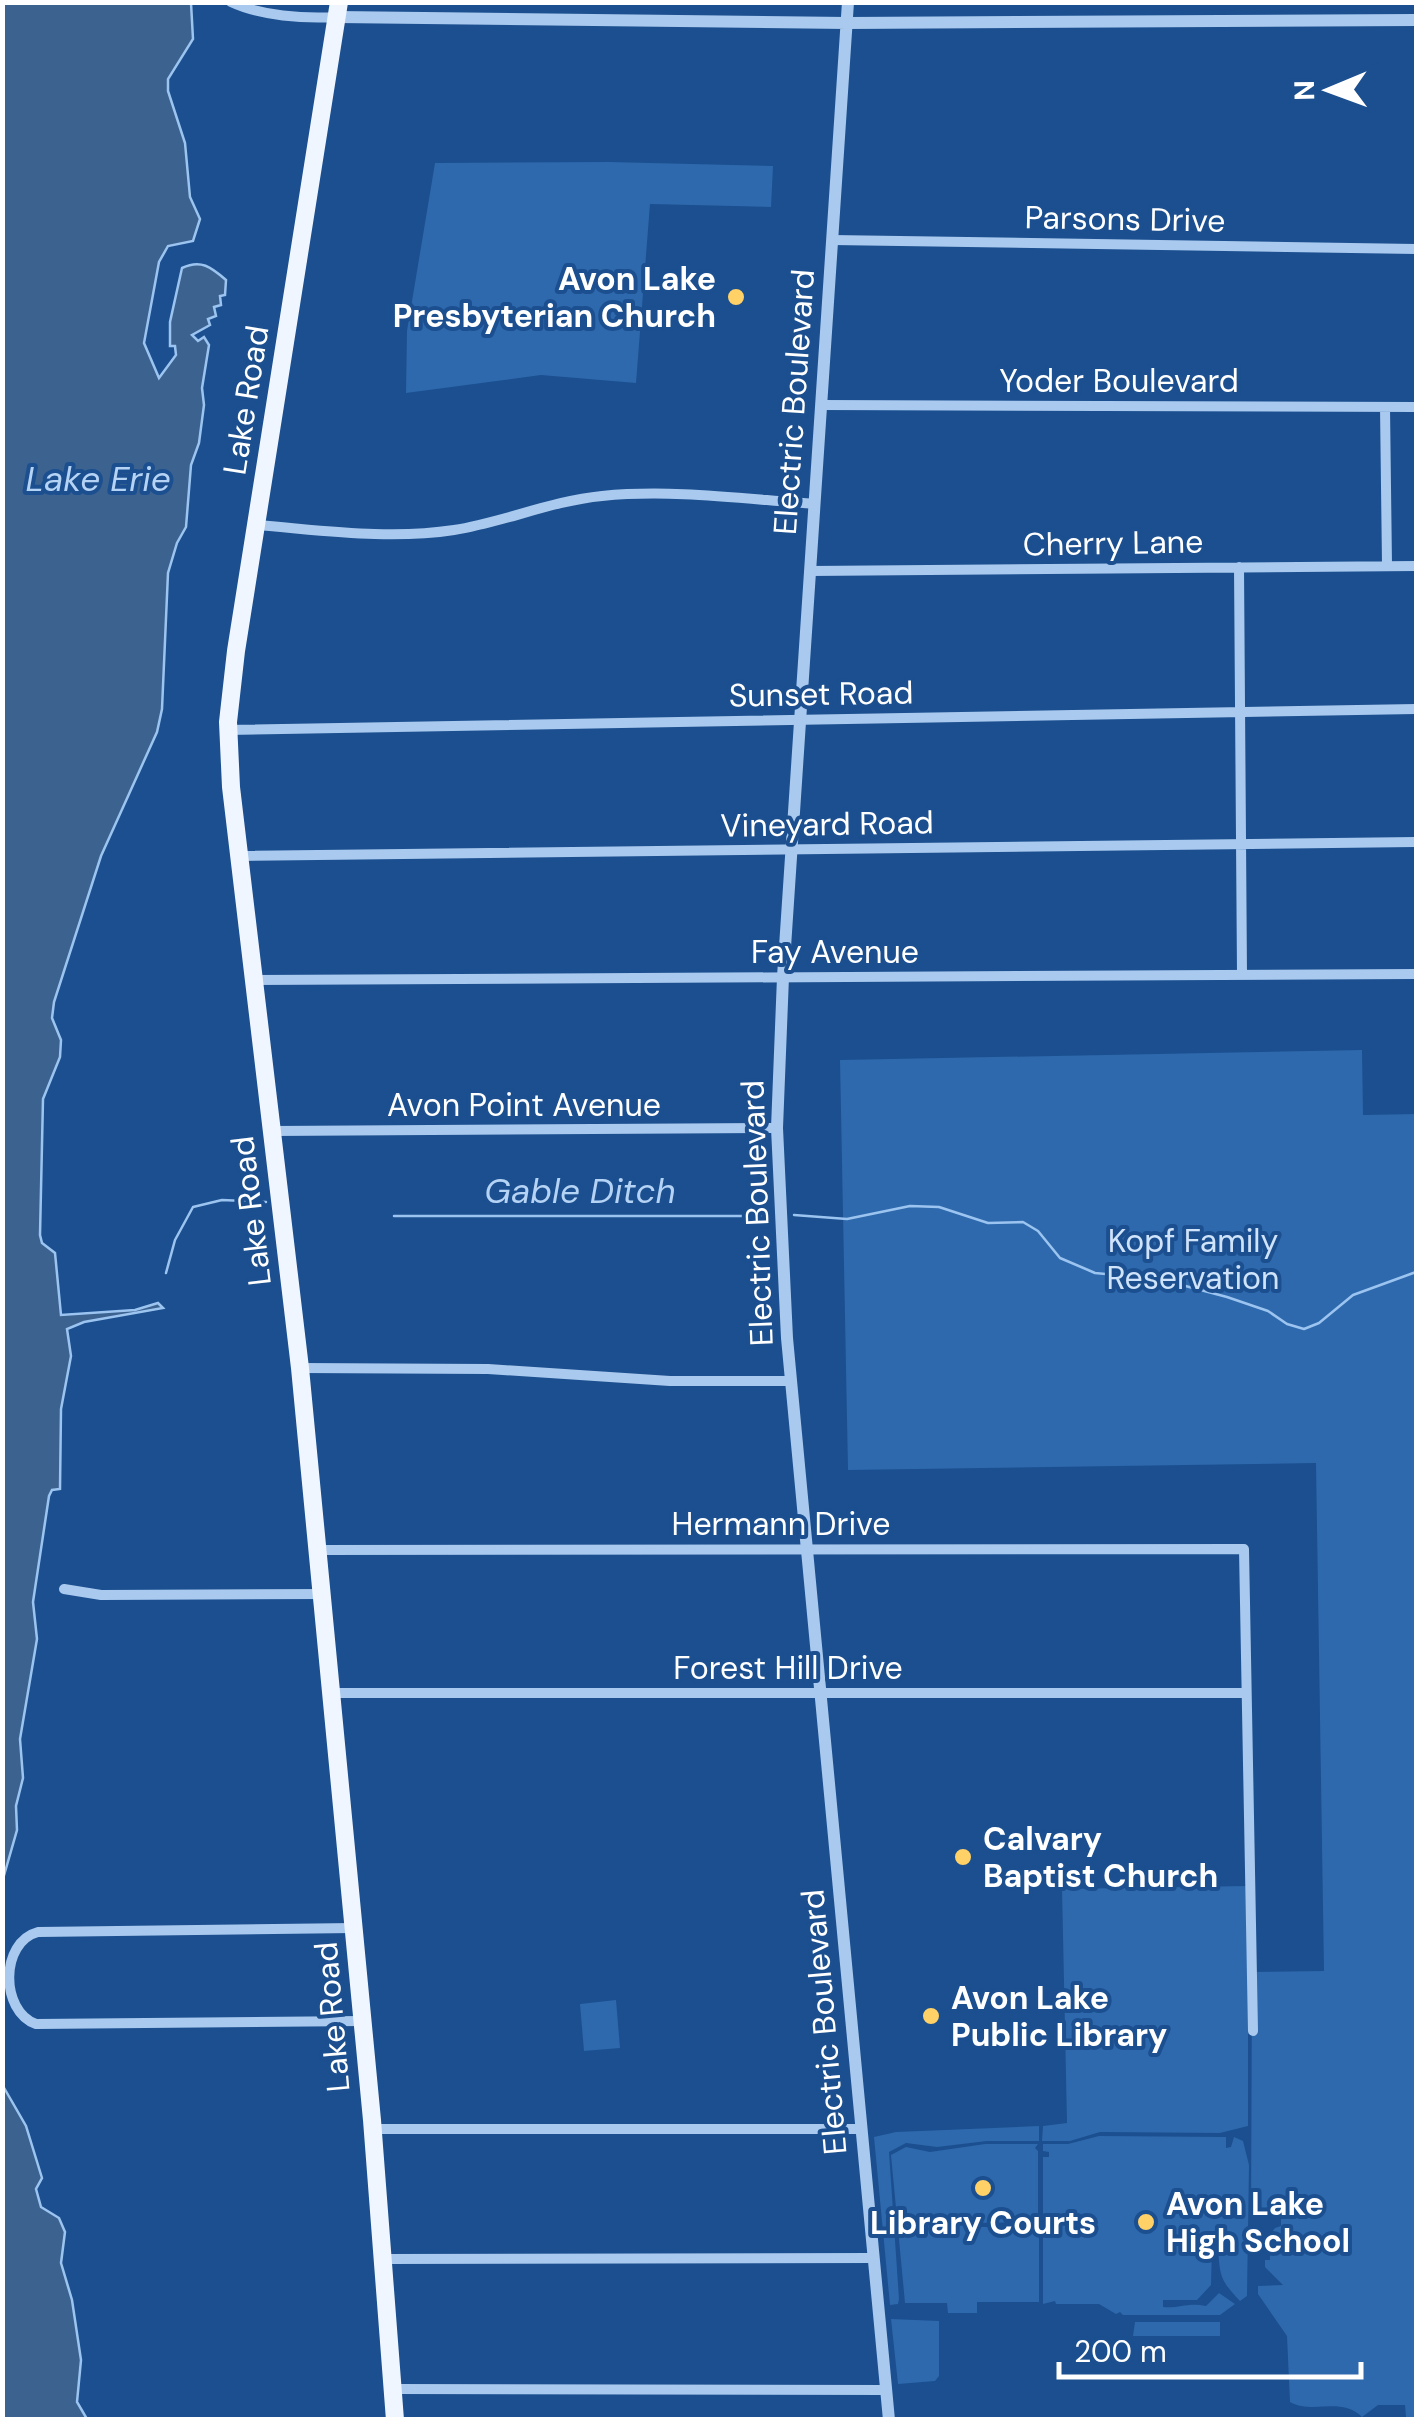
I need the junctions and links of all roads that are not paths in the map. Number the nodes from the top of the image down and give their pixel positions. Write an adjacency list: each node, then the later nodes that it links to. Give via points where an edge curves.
1 (231, 2): 3 (street, via 318,18)
2 (848, 2): 5 (street, Electric Boulevard)
3 (338, 10): 5 (street); 12 (main road, Lake Road)
4 (1416, 20): 5 (street)
5 (847, 22): 6 (street, Electric Boulevard)
6 (832, 240): 7 (street, Parsons Drive); 8 (street, Electric Boulevard)
7 (1416, 248)
8 (821, 406): 9 (street, Yoder Boulevard); 11 (street, Electric Boulevard)
9 (1385, 407): 10 (street, Yoder Boulevard); 13 (street)
10 (1416, 407)
11 (814, 504): 12 (street, via 634,494 563,502 424,534); 16 (street, Electric Boulevard)
12 (256, 524): 20 (main road, Lake Road)
13 (1387, 565): 14 (street, Cherry Lane); 15 (street, Cherry Lane)
14 (1416, 566)
15 (1239, 567): 16 (street, Cherry Lane); 18 (street)
16 (810, 571): 19 (street, Electric Boulevard)
17 (1416, 709): 18 (street, Sunset Road)
18 (1240, 711): 19 (street, Sunset Road); 22 (street)
19 (800, 719): 20 (street, Sunset Road); 23 (street, Electric Boulevard)
20 (227, 730): 24 (main road, Lake Road)
21 (1416, 842): 22 (street, Vineyard Road)
22 (1241, 844): 23 (street, Vineyard Road); 26 (street)
23 (791, 850): 24 (street, Vineyard Road); 27 (street, Electric Boulevard)
24 (238, 856): 28 (main road, Lake Road)
25 (1416, 974): 26 (street, Fay Avenue)
26 (1242, 975): 27 (street, Fay Avenue)
27 (783, 977): 28 (street, Fay Avenue); 29 (street, Electric Boulevard)
28 (254, 980): 30 (main road, Lake Road)
29 (777, 1128): 30 (street, Avon Point Avenue); 32 (street, Electric Boulevard)
30 (272, 1132): 31 (main road, Lake Road)
31 (300, 1368): 32 (street); 33 (main road, Lake Road)
32 (791, 1381): 34 (street, Electric Boulevard)
33 (318, 1550): 34 (street, Hermann Drive); 36 (main road, Lake Road)
34 (807, 1550): 37 (street, Hermann Drive, via 1244,1550); 39 (street, Electric Boulevard)
35 (64, 1590): 36 (street)
36 (322, 1594): 38 (main road, Lake Road)
37 (1245, 1692): 39 (street, Forest Hill Drive); 42 (street)
38 (332, 1693): 39 (street, Forest Hill Drive); 40 (main road, Lake Road)
39 (821, 1693): 43 (street, Electric Boulevard)
40 (354, 1928): 41 (main road, Lake Road); 41 (street, via 38,1932 15,1944 7,1961 9,2001 36,2024)
41 (363, 2021): 44 (main road, Lake Road)
42 (1253, 2031)
43 (862, 2129): 44 (street); 45 (street, Electric Boulevard)
44 (373, 2130): 46 (main road, Lake Road)
45 (874, 2258): 46 (street); 48 (street, Electric Boulevard)
46 (384, 2259): 47 (main road, Lake Road)
47 (394, 2389): 48 (street); 49 (main road, Lake Road)
48 (887, 2390): 50 (street, Electric Boulevard)
49 (395, 2420)
50 (890, 2420)

